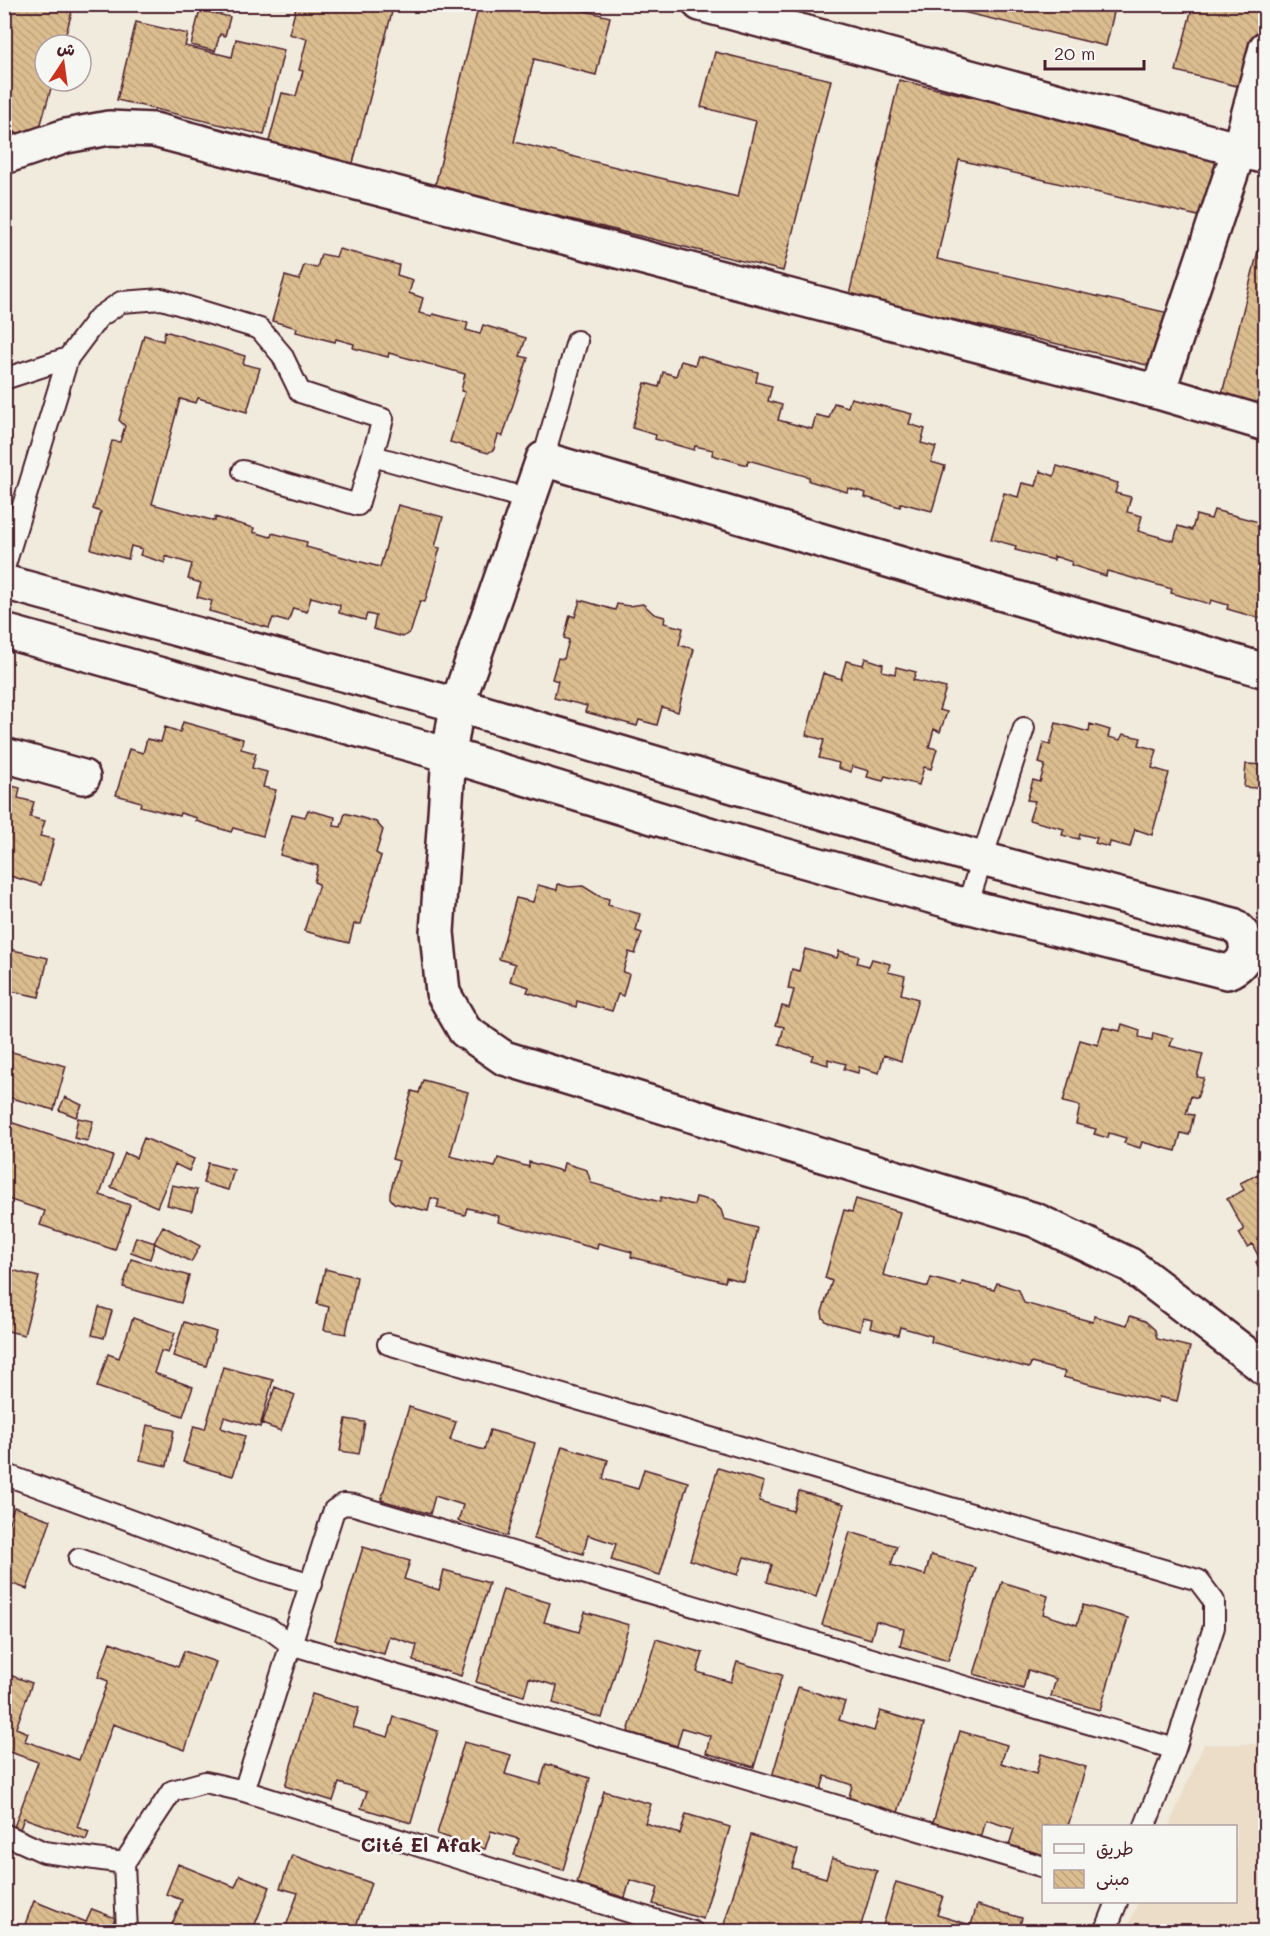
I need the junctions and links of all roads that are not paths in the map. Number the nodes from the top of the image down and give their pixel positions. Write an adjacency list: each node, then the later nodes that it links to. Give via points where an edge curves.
1 (700, 4): 3 (street)
2 (1266, 48): 3 (street)
3 (1252, 154): 8 (street)
4 (4, 157): 8 (street, via 66,136 109,128 154,130)
5 (577, 341): 11 (lane)
6 (68, 358): 7 (lane); 10 (lane, via 98,318 121,302 162,299 260,329 282,355 300,392 382,419); 14 (lane)
7 (4, 379)
8 (1158, 392): 9 (street)
9 (1266, 424)
10 (373, 456): 12 (lane, via 358,505); 13 (lane)
11 (543, 459): 13 (street); 18 (street)
12 (243, 471)
13 (528, 499): 19 (street)
14 (10, 525): 15 (lane)
15 (4, 568)
16 (4, 582): 19 (street)
17 (4, 631): 21 (street)
18 (1266, 671)
19 (457, 705): 21 (street); 24 (street)
20 (1024, 728): 24 (lane)
21 (449, 754): 25 (street, via 715,836); 27 (street, via 436,932 443,993 465,1030 504,1058 1035,1220 1130,1265)
22 (4, 755): 23 (street)
23 (82, 777)
24 (982, 859): 25 (lane); 25 (street, via 1233,925 1245,938 1246,955 1242,963 1227,972)
25 (967, 906)
26 (388, 1344): 32 (lane, via 1197,1580 1214,1601 1214,1627)
27 (1266, 1370)
28 (4, 1474): 30 (lane)
29 (79, 1559): 31 (lane, via 270,1629)
30 (312, 1584): 31 (lane); 32 (lane, via 334,1510 344,1504 354,1505)
31 (290, 1644): 33 (lane); 37 (lane)
32 (1174, 1749): 34 (lane)
33 (244, 1791): 36 (lane, via 205,1782 172,1791); 40 (lane)
34 (1146, 1825)
35 (4, 1834): 36 (lane, via 44,1852)
36 (124, 1863): 39 (lane)
37 (1042, 1866)
38 (1117, 1903): 41 (lane)
39 (127, 1932)
40 (693, 1932)
41 (1106, 1932)

